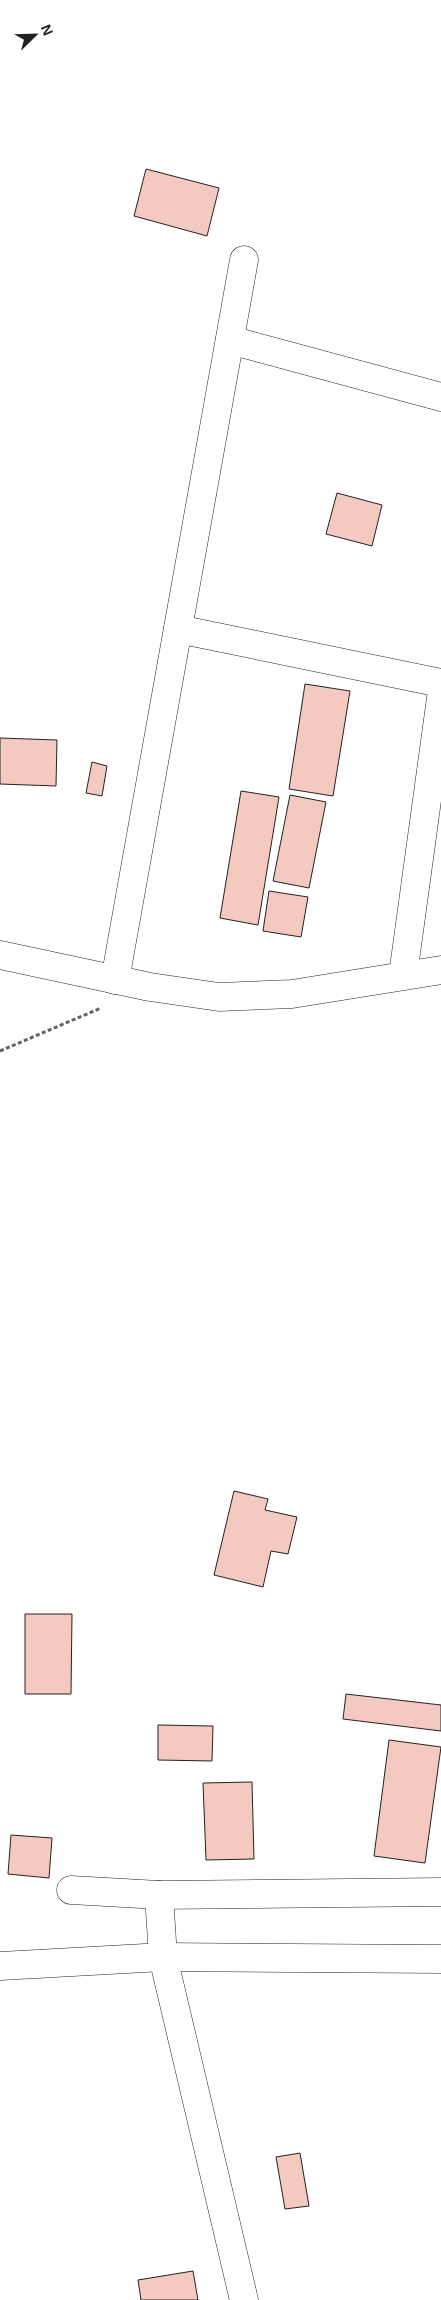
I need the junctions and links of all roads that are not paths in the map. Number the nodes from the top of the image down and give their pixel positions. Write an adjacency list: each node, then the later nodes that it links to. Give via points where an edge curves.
1 (244, 260): 2 (street)
2 (230, 340): 3 (street); 4 (street)
3 (441, 397)
4 (178, 629): 5 (street); 10 (street)
5 (441, 684)
6 (441, 698): 9 (street)
7 (0, 955): 10 (street)
8 (441, 970): 9 (street)
9 (403, 976): 10 (street, via 292,994 219,997)
10 (115, 980)
11 (72, 1890): 13 (street)
12 (441, 1892): 13 (street)
13 (159, 1895): 14 (street)
14 (163, 1957): 15 (street); 16 (street); 17 (street)
15 (441, 1959)
16 (0, 1966)
17 (244, 2300)

